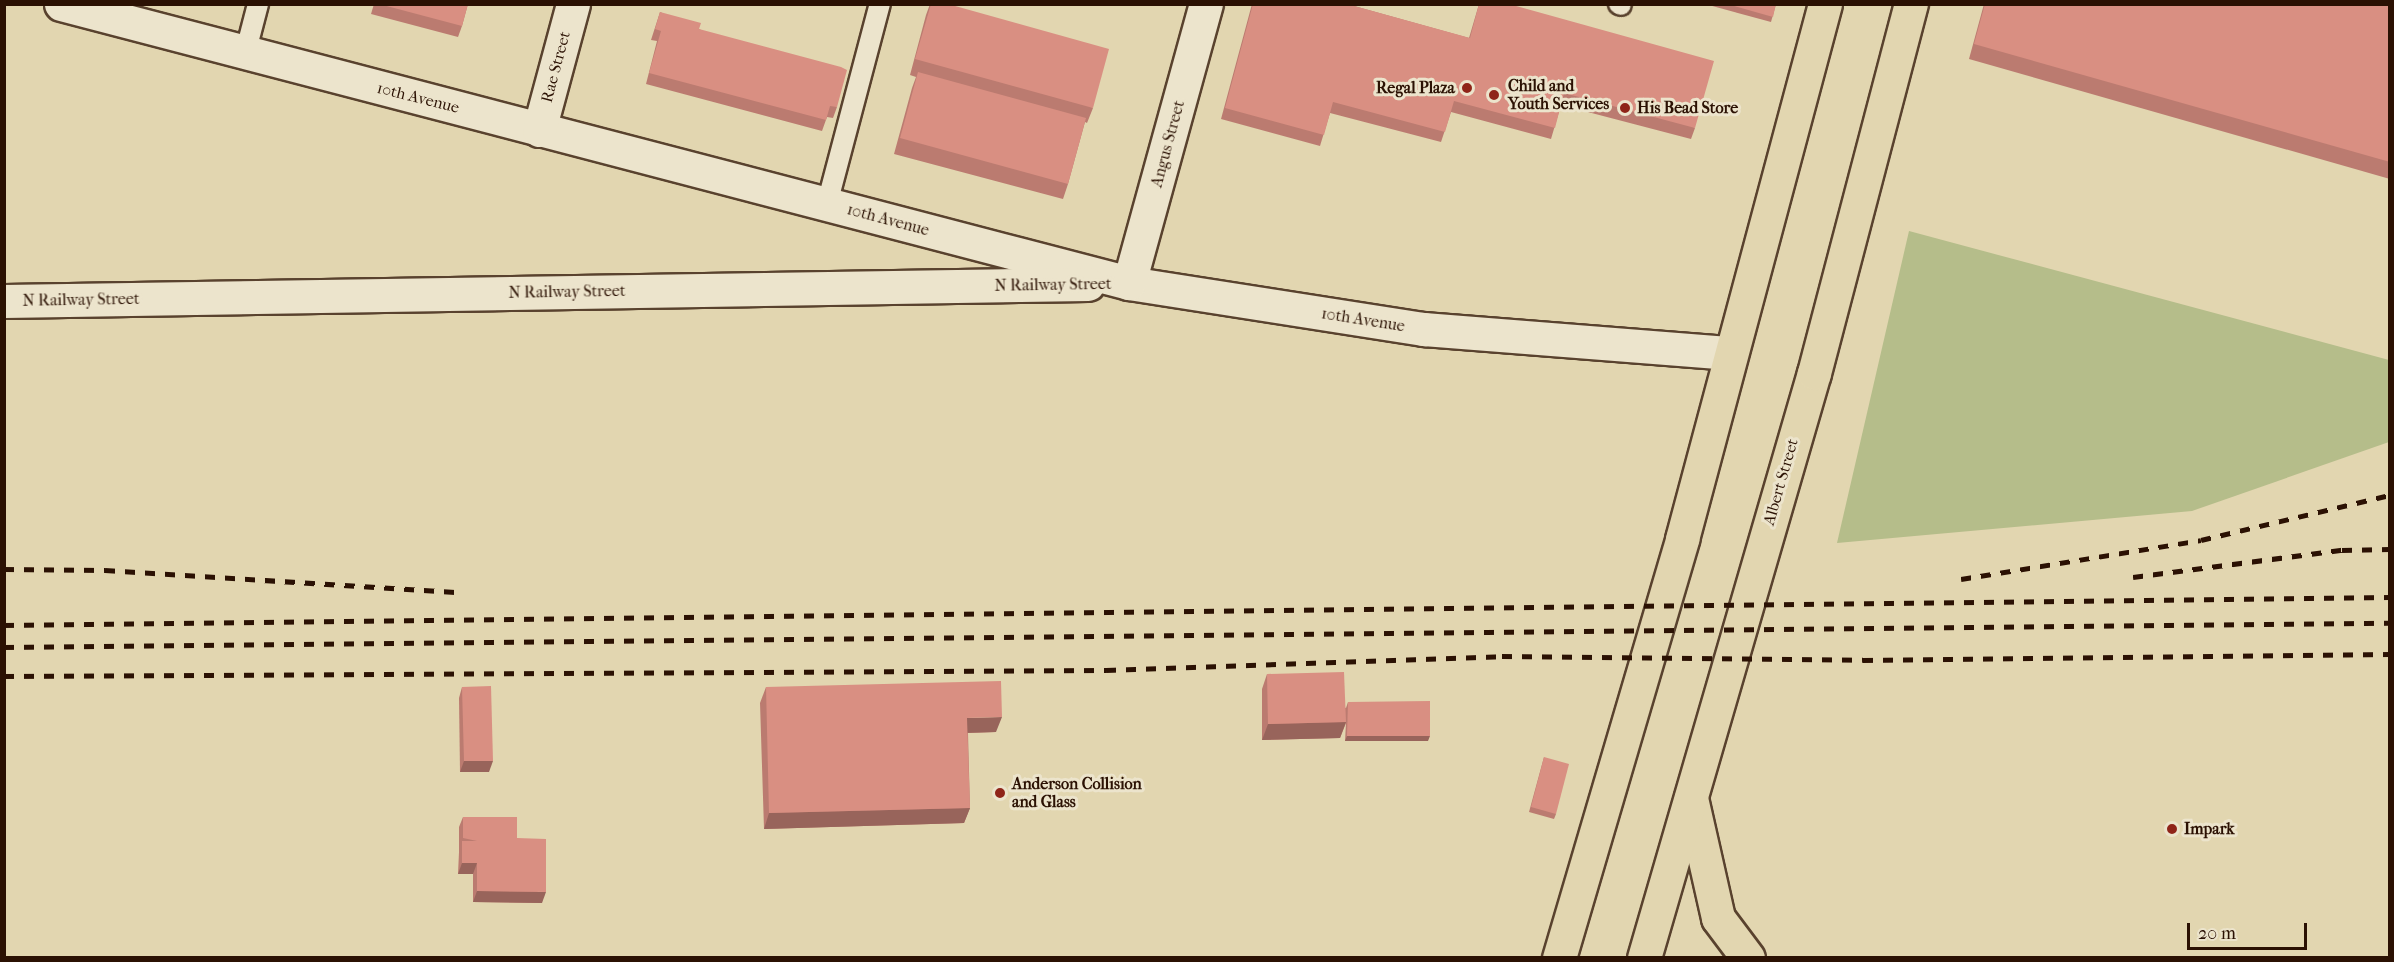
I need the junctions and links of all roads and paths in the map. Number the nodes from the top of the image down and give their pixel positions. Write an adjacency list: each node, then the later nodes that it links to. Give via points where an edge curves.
1 (61, 4): 8 (street, 10th Avenue)
2 (258, 4): 8 (lane)
3 (573, 4): 9 (street, Rae Street)
4 (879, 4): 10 (lane)
5 (1206, 4): 11 (street, Angus Street)
6 (1825, 4): 13 (main road)
7 (1911, 4): 14 (main road, Albert Street, via 1814,373)
8 (245, 54): 9 (street, 10th Avenue)
9 (539, 130): 10 (street, 10th Avenue)
10 (827, 204): 11 (street, 10th Avenue)
11 (1129, 283): 12 (street, N Railway Street); 13 (street, 10th Avenue, via 1424,329)
12 (4, 301)
13 (1730, 353): 15 (main road, via 1682,539)
14 (1689, 792): 16 (main road, Albert Street); 17 (main road, via 1718,918)
15 (1559, 957)
16 (1644, 957)
17 (1748, 957)

